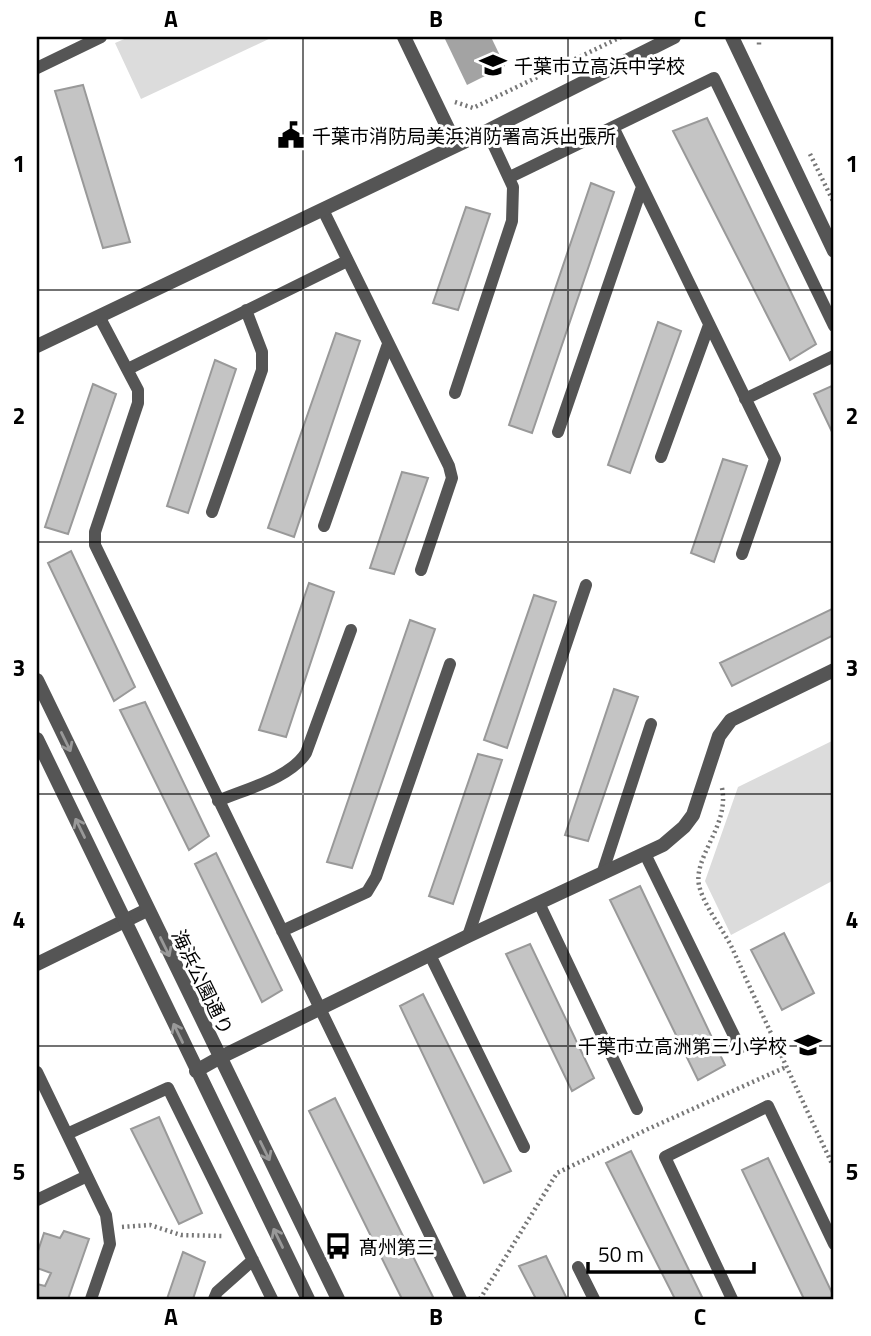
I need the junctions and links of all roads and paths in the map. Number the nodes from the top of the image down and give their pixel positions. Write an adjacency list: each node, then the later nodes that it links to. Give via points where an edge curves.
1 (101, 37): 6 (lane)
2 (404, 37): 10 (street)
3 (621, 37): 7 (path, via 473,108)
4 (674, 37): 9 (street)
5 (732, 37): 14 (street)
6 (37, 68)
7 (448, 95)
8 (614, 129): 11 (lane); 12 (lane); 19 (lane, via 714,78)
9 (487, 131): 10 (street); 11 (lane)
10 (456, 145): 13 (street)
11 (510, 177): 24 (lane, via 512,221)
12 (642, 187): 18 (lane); 26 (lane)
13 (323, 210): 15 (lane); 17 (street)
14 (834, 251)
15 (347, 261): 16 (lane); 20 (lane)
16 (246, 310): 23 (lane); 28 (lane, via 262,352 262,369)
17 (100, 317): 21 (street); 23 (lane)
18 (709, 325): 25 (lane); 27 (lane)
19 (834, 326)
20 (388, 344): 29 (lane); 31 (lane, via 452,478)
21 (37, 346)
22 (834, 356): 25 (lane)
23 (128, 369): 40 (lane, via 138,390 138,403 95,532 95,545)
24 (455, 393)
25 (746, 399): 30 (lane, via 775,459)
26 (558, 432)
27 (661, 457)
28 (212, 512)
29 (324, 526)
30 (742, 554)
31 (421, 570)
32 (586, 586): 47 (lane)
33 (351, 630): 40 (lane, via 299,763)
34 (450, 664): 46 (lane, via 367,892)
35 (834, 670): 41 (street, via 731,720 719,736 693,815 663,845)
36 (37, 680): 44 (street, 海浜公園通り, one-way to 44)
37 (652, 724): 42 (lane)
38 (37, 740): 45 (street, one-way to 38)
39 (720, 783): 53 (path, via 722,818 702,865 700,888)
40 (218, 801): 46 (lane)
41 (645, 853): 42 (street); 51 (lane)
42 (602, 874): 43 (street)
43 (539, 903): 47 (street); 56 (lane)
44 (147, 910): 45 (street); 52 (street, 海浜公園通り, one-way to 52)
45 (125, 922): 49 (street); 54 (street, one-way to 45)
46 (282, 931): 50 (lane)
47 (468, 936): 48 (street)
48 (430, 955): 50 (street); 58 (lane)
49 (37, 964)
50 (320, 1008): 52 (street); 72 (lane)
51 (740, 1048)
52 (219, 1058): 54 (street); 71 (street, 海浜公園通り, one-way to 71)
53 (786, 1067): 59 (path); 73 (path, via 557,1173)
54 (196, 1071): 70 (street, one-way to 54)
55 (37, 1074): 57 (lane)
56 (637, 1109)
57 (67, 1134): 60 (lane); 63 (lane, via 168,1088)
58 (524, 1147)
59 (834, 1168)
60 (87, 1176): 61 (lane); 62 (lane)
61 (37, 1200)
62 (109, 1228): 63 (path, via 150,1225 181,1235); 67 (lane, via 110,1244)
63 (242, 1237): 65 (lane)
64 (834, 1244): 75 (lane, via 768,1107 665,1157)
65 (253, 1260): 68 (lane); 69 (lane)
66 (578, 1267): 74 (lane)
67 (91, 1299)
68 (214, 1299)
69 (272, 1299)
70 (308, 1299)
71 (338, 1299)
72 (461, 1299)
73 (480, 1299)
74 (594, 1299)
75 (732, 1299)

